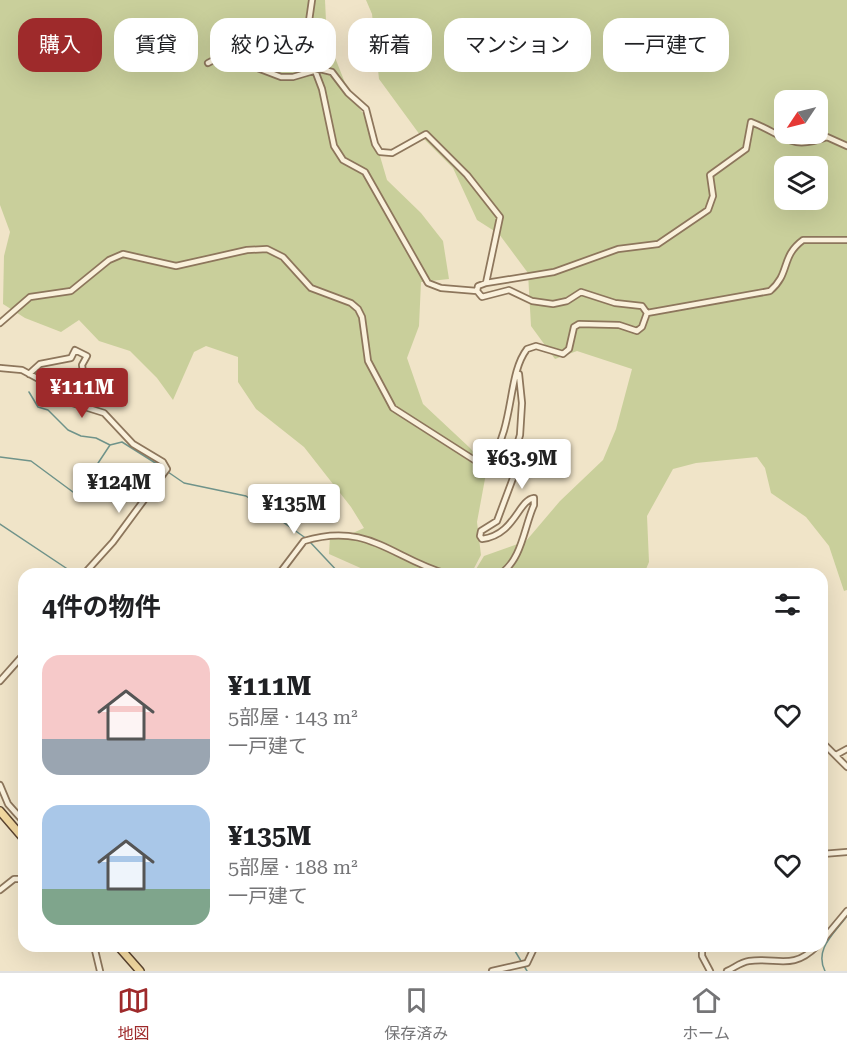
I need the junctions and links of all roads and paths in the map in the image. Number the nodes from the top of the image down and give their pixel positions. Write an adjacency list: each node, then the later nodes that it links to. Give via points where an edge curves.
1 (312, 0): 2 (street)
2 (310, 18)
3 (270, 72): 4 (street, via 286,78)
4 (311, 72)
5 (315, 72): 10 (street, via 337,152 343,160 365,172 428,283)
6 (331, 72): 9 (street, via 366,109 380,152 392,153 426,134 492,205 500,222)
7 (847, 146): 9 (street, via 833,137 810,143 785,141 751,122 746,149 710,175 713,196 708,210 658,244 618,249 554,272)
8 (847, 240): 11 (street, via 802,240 790,252 782,281 770,291)
9 (486, 283): 10 (street, via 478,286)
10 (477, 291): 11 (street, via 482,297 509,290 532,301 553,304 581,292 615,303 642,306)
11 (647, 313): 13 (street, via 637,331 619,325 579,324 574,327 566,353 531,345)
12 (0, 322): 13 (street, via 30,297 71,291 109,260 123,254 176,266 267,249 283,257 310,288 358,309 368,361 393,408 479,463 490,461 504,436)
13 (519, 366): 20 (street, via 522,403 520,435 513,458 516,470 497,521 481,531 480,536 495,538 506,531 527,500 534,498 517,555)
14 (0, 368): 15 (street, via 16,368)
15 (29, 374): 16 (street); 16 (street, via 40,364 71,358 75,350 87,356 82,365 84,379)
16 (69, 402): 17 (street, via 104,413 133,444 163,462 167,469)
17 (89, 568)
18 (284, 568): 19 (street, via 304,541 336,536 383,544)
19 (430, 568)
20 (505, 568)
21 (18, 661): 22 (street)
22 (0, 681)
23 (828, 748): 25 (street)
24 (847, 749): 25 (street)
25 (836, 755): 26 (street)
26 (847, 767)
27 (0, 785): 29 (street)
28 (0, 812): 30 (main road)
29 (18, 815)
30 (18, 832)
31 (847, 852): 32 (street)
32 (828, 854)
33 (18, 879): 34 (street)
34 (0, 890)
35 (847, 911): 36 (street)
36 (828, 934)
37 (95, 952): 43 (street)
38 (123, 952): 44 (main road)
39 (532, 952): 42 (street)
40 (702, 952): 47 (street)
41 (810, 952): 48 (street, via 790,962 746,962)
42 (527, 963): 45 (street); 46 (street)
43 (100, 971)
44 (140, 971)
45 (492, 971)
46 (531, 971)
47 (710, 971)
48 (727, 971)

